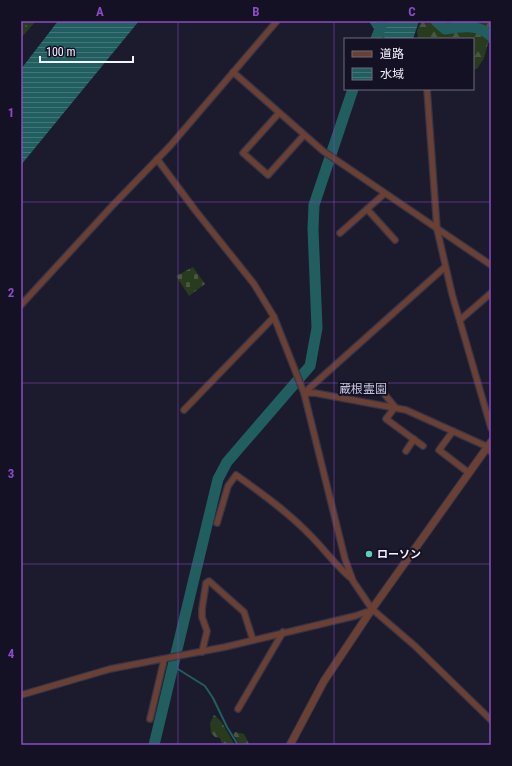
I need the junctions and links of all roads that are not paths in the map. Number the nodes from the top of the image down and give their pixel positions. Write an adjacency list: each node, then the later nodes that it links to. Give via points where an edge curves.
1 (277, 21): 2 (street)
2 (233, 72): 4 (street); 6 (street)
3 (427, 90): 9 (street)
4 (279, 113): 5 (street); 5 (street, via 243,153 268,175)
5 (304, 135): 7 (street, via 322,151)
6 (157, 159): 15 (street); 16 (street, via 254,284)
7 (384, 194): 8 (street); 9 (street)
8 (367, 209): 10 (street); 11 (street)
9 (437, 229): 12 (street); 13 (street)
10 (340, 233)
11 (395, 240)
12 (491, 265)
13 (445, 267): 17 (street); 19 (street)
14 (491, 293): 17 (street)
15 (21, 305)
16 (274, 317): 19 (street); 21 (street)
17 (460, 320): 22 (street)
18 (381, 390): 20 (street)
19 (304, 393): 20 (street); 30 (street)
20 (395, 407): 23 (street); 24 (street, via 386,419)
21 (184, 410)
22 (491, 428)
23 (453, 431): 26 (street); 28 (street, via 439,450)
24 (414, 440): 25 (street); 27 (street)
25 (423, 446)
26 (490, 447): 28 (street)
27 (406, 451)
28 (469, 473): 31 (street)
29 (217, 523): 30 (street, via 226,492 236,475 285,512)
30 (353, 581): 31 (street)
31 (372, 609): 32 (street, via 355,616); 39 (street, via 415,646); 40 (street, via 324,681)
32 (283, 632): 33 (street); 37 (street)
33 (254, 640): 34 (street); 34 (street, via 244,612 209,581 206,583 202,609 207,631)
34 (202, 652): 35 (street)
35 (165, 659): 36 (street, via 110,669); 38 (street)
36 (21, 695)
37 (238, 709)
38 (150, 718)
39 (491, 720)
40 (290, 745)

